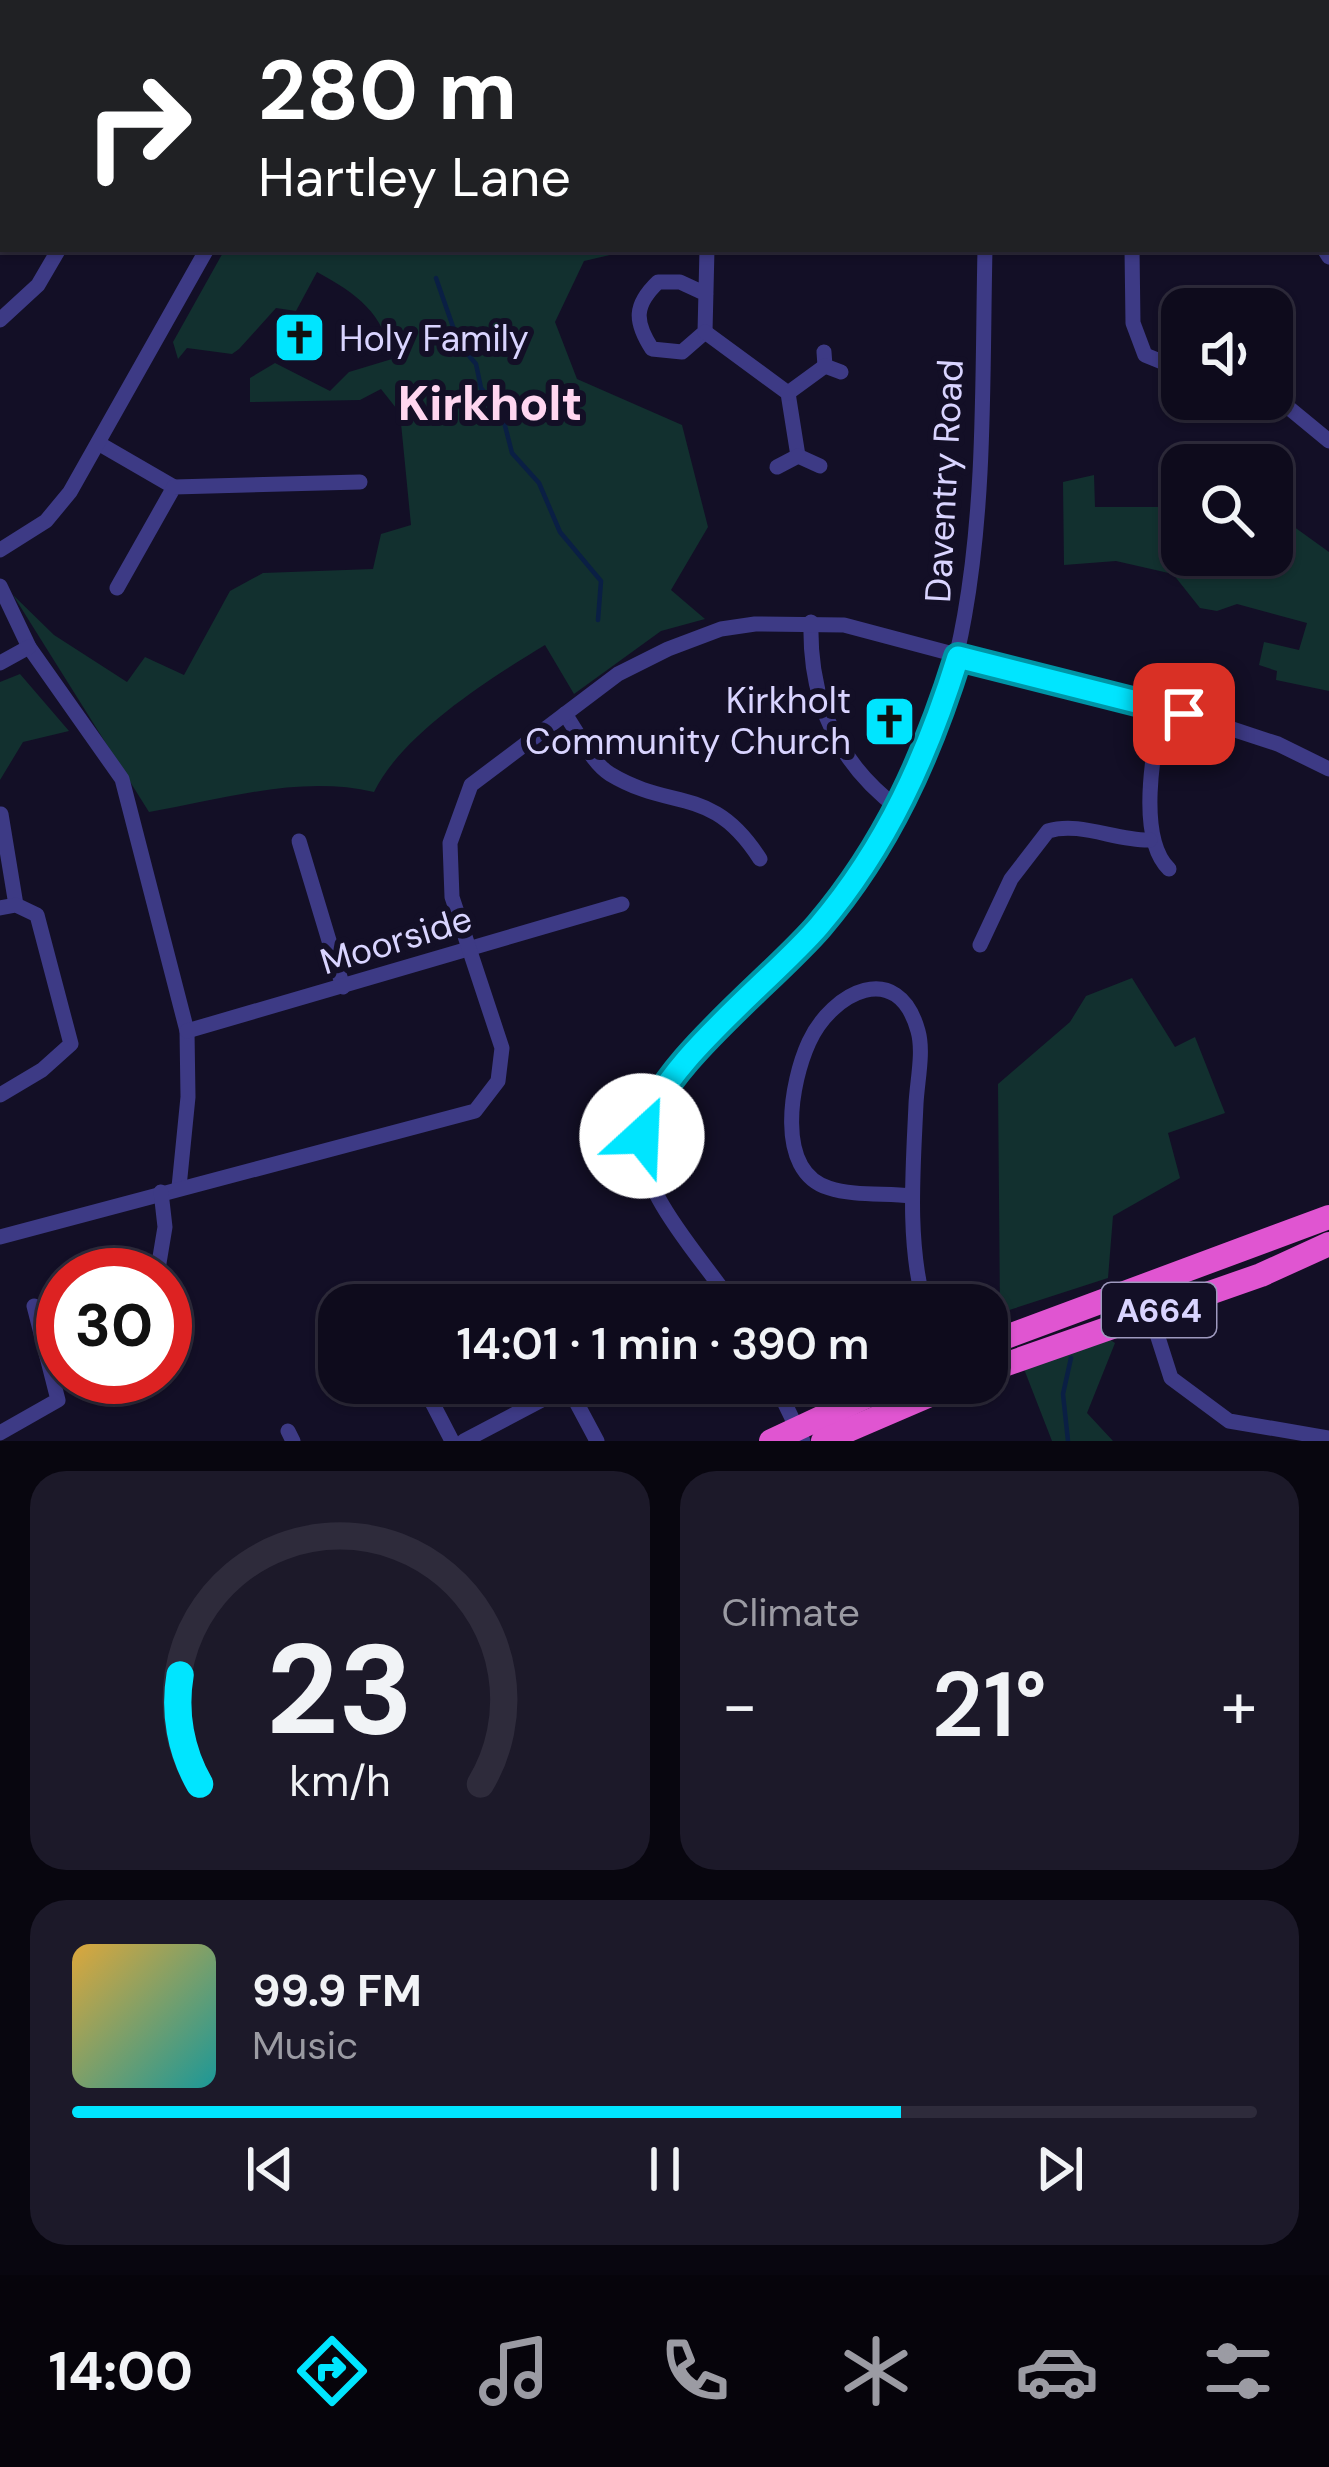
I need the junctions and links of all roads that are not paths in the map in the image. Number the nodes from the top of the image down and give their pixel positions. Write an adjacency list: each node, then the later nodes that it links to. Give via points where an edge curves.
1 (57, 252): 7 (street, via 38,285)
2 (205, 252): 14 (street)
3 (706, 252): 6 (street)
4 (985, 252): 25 (street, Daventry Road, via 978,543)
5 (1132, 252): 9 (street, via 1132,323 1145,355)
6 (706, 294): 8 (street); 8 (street, via 658,282 640,299 637,325 652,349 682,352)
7 (0, 320)
8 (705, 332): 11 (street)
9 (1161, 361)
10 (830, 363): 11 (street)
11 (788, 393): 15 (street)
12 (1293, 411): 13 (street)
13 (1329, 441)
14 (98, 443): 19 (street); 20 (street, via 46,521)
15 (799, 456): 16 (street); 17 (street)
16 (820, 466)
17 (777, 467)
18 (360, 482): 19 (street)
19 (174, 487): 22 (street)
20 (0, 550)
21 (0, 586): 24 (street)
22 (117, 588)
23 (811, 622): 25 (street); 28 (street, via 721,629 617,674); 30 (street, via 809,672 833,734)
24 (29, 647): 26 (street); 41 (street, via 122,779)
25 (958, 657): 27 (street); 30 (street, Daventry Road)
26 (0, 663)
27 (1162, 709): 29 (street, via 1278,744); 32 (street)
28 (565, 714): 34 (street, via 607,773 718,810); 39 (street, via 471,785 450,843 452,897)
29 (1329, 770)
30 (899, 809): 50 (street, Daventry Road, via 819,926 666,1083 644,1124 650,1183)
31 (1, 814): 37 (street)
32 (1150, 840): 35 (street); 38 (street, via 1048,831 1011,879)
33 (299, 841): 40 (street)
34 (760, 860)
35 (1169, 869)
36 (622, 904): 39 (street, Moorside)
37 (8, 906): 42 (street, via 37,915 70,1044)
38 (980, 945)
39 (469, 949): 40 (street, Moorside); 43 (street, via 502,1048 498,1081 475,1111)
40 (343, 987): 41 (street, Moorside)
41 (187, 1031): 43 (street)
42 (0, 1095)
43 (179, 1187): 44 (street)
44 (161, 1192): 47 (street); 49 (street)
45 (911, 1196): 45 (street, via 920,1035 908,1006 881,989 851,991 823,1013 801,1058 791,1145 801,1167 827,1188); 51 (street)
46 (1329, 1217): 52 (highway, A664)
47 (0, 1237)
48 (1329, 1244): 54 (highway, A664)
49 (162, 1248)
50 (719, 1284)
51 (918, 1284)
52 (1143, 1288): 54 (street); 55 (highway, A664)
53 (34, 1306): 63 (street, via 58,1400)
54 (1150, 1314): 56 (highway, A664); 65 (street, via 1171,1378 1228,1421)
55 (1008, 1336)
56 (1008, 1364)
57 (433, 1404): 66 (street)
58 (531, 1404): 67 (street)
59 (578, 1404): 68 (street)
60 (786, 1404): 64 (street)
61 (857, 1404): 64 (highway)
62 (909, 1404): 70 (highway)
63 (0, 1433)
64 (801, 1435): 69 (highway)
65 (1329, 1438)
66 (452, 1441)
67 (464, 1441)
68 (597, 1441)
69 (771, 1441)
70 (823, 1441)

